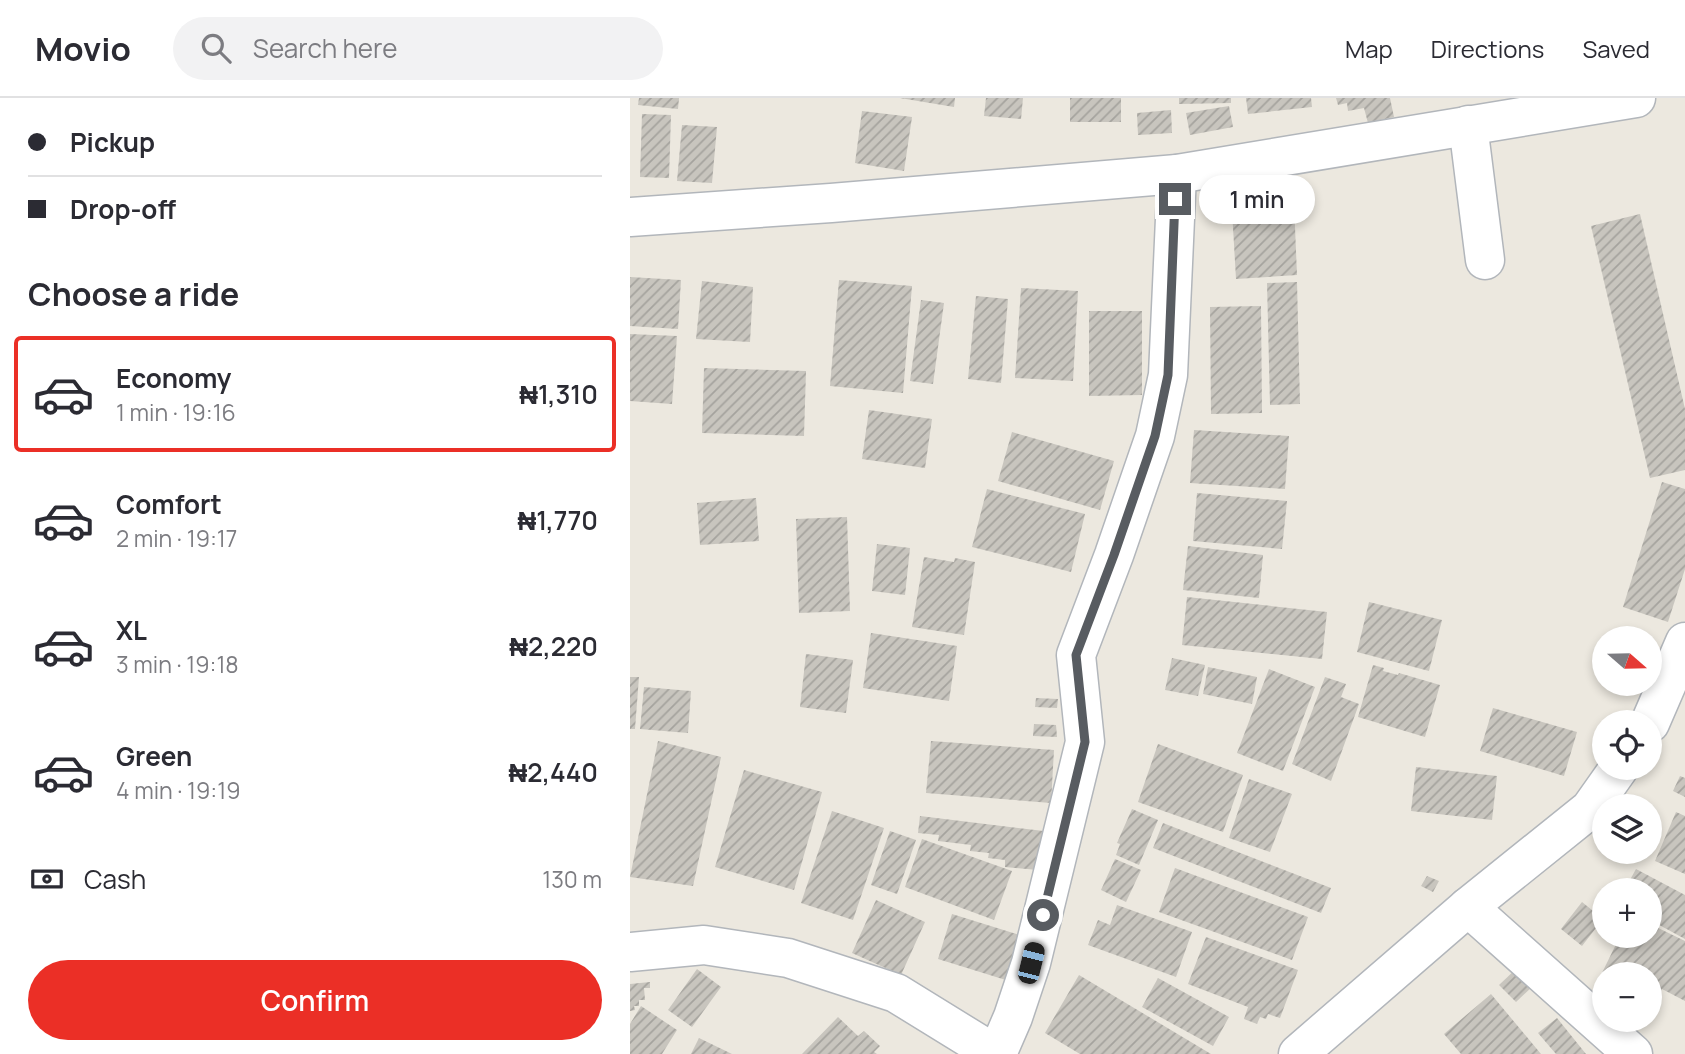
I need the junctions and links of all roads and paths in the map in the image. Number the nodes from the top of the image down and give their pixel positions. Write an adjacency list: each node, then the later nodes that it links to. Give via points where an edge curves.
1 (1636, 98): 2 (street)
2 (1468, 125): 3 (street); 5 (street)
3 (1177, 174): 4 (street); 11 (street, via 1168,375 1155,436 1076,655 1085,742 1031,963)
4 (630, 216)
5 (1485, 260)
6 (1685, 642): 7 (street)
7 (1656, 710)
8 (1611, 780): 9 (street, via 1590,809)
9 (1468, 907): 12 (street); 13 (street)
10 (630, 952): 11 (street, via 704,944 788,958 896,993)
11 (996, 1054)
12 (1297, 1054)
13 (1633, 1054)

